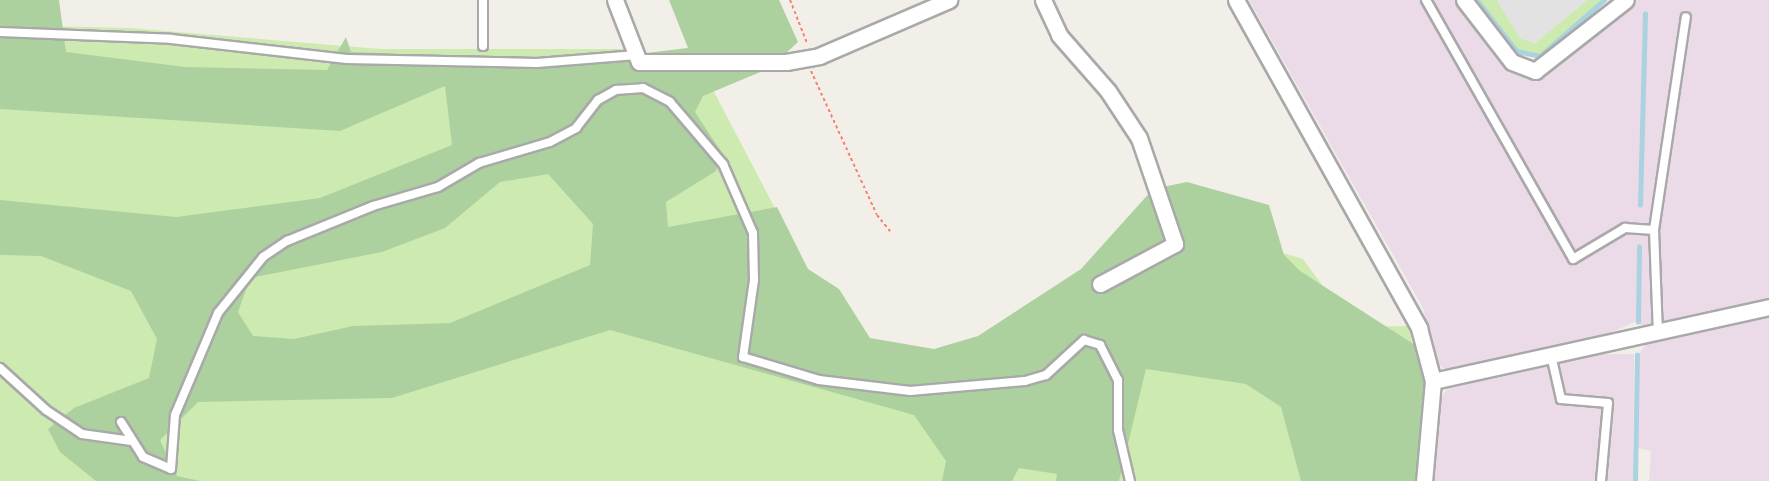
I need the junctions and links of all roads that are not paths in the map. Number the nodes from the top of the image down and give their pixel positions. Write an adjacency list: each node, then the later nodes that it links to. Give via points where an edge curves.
1 (483, 0): 11 (lane)
2 (615, 0): 12 (street)
3 (949, 0): 12 (street, via 809,57 639,62)
4 (1043, 0): 14 (street, via 1059,35 1108,91 1139,138 1175,244)
5 (1236, 0): 19 (street, via 1419,328)
6 (1425, 0): 13 (lane, via 1573,259 1625,228)
7 (1464, 0): 8 (street, via 1512,62 1535,71)
8 (1626, 0)
9 (1686, 17): 13 (lane)
10 (0, 32): 12 (lane, via 171,39 347,59 537,63)
11 (483, 46)
12 (637, 55)
13 (1654, 230): 16 (lane)
14 (1100, 284)
15 (1769, 307): 16 (street)
16 (1658, 332): 17 (street)
17 (1551, 355): 19 (street); 24 (lane, via 1560,399 1608,403)
18 (0, 368): 21 (lane, via 46,410 82,434)
19 (1433, 381): 23 (street)
20 (121, 422): 21 (lane)
21 (132, 441): 22 (lane, via 143,457 171,469 175,415 218,313 279,246 373,206 438,187 479,163 550,142 576,128 598,100 616,90 643,88 670,102 723,164 753,233 754,280 743,357 819,380 910,391 1025,381 1046,375 1084,340 1100,345 1118,380 1118,430)
22 (1130, 481)
23 (1424, 481)
24 (1601, 481)

